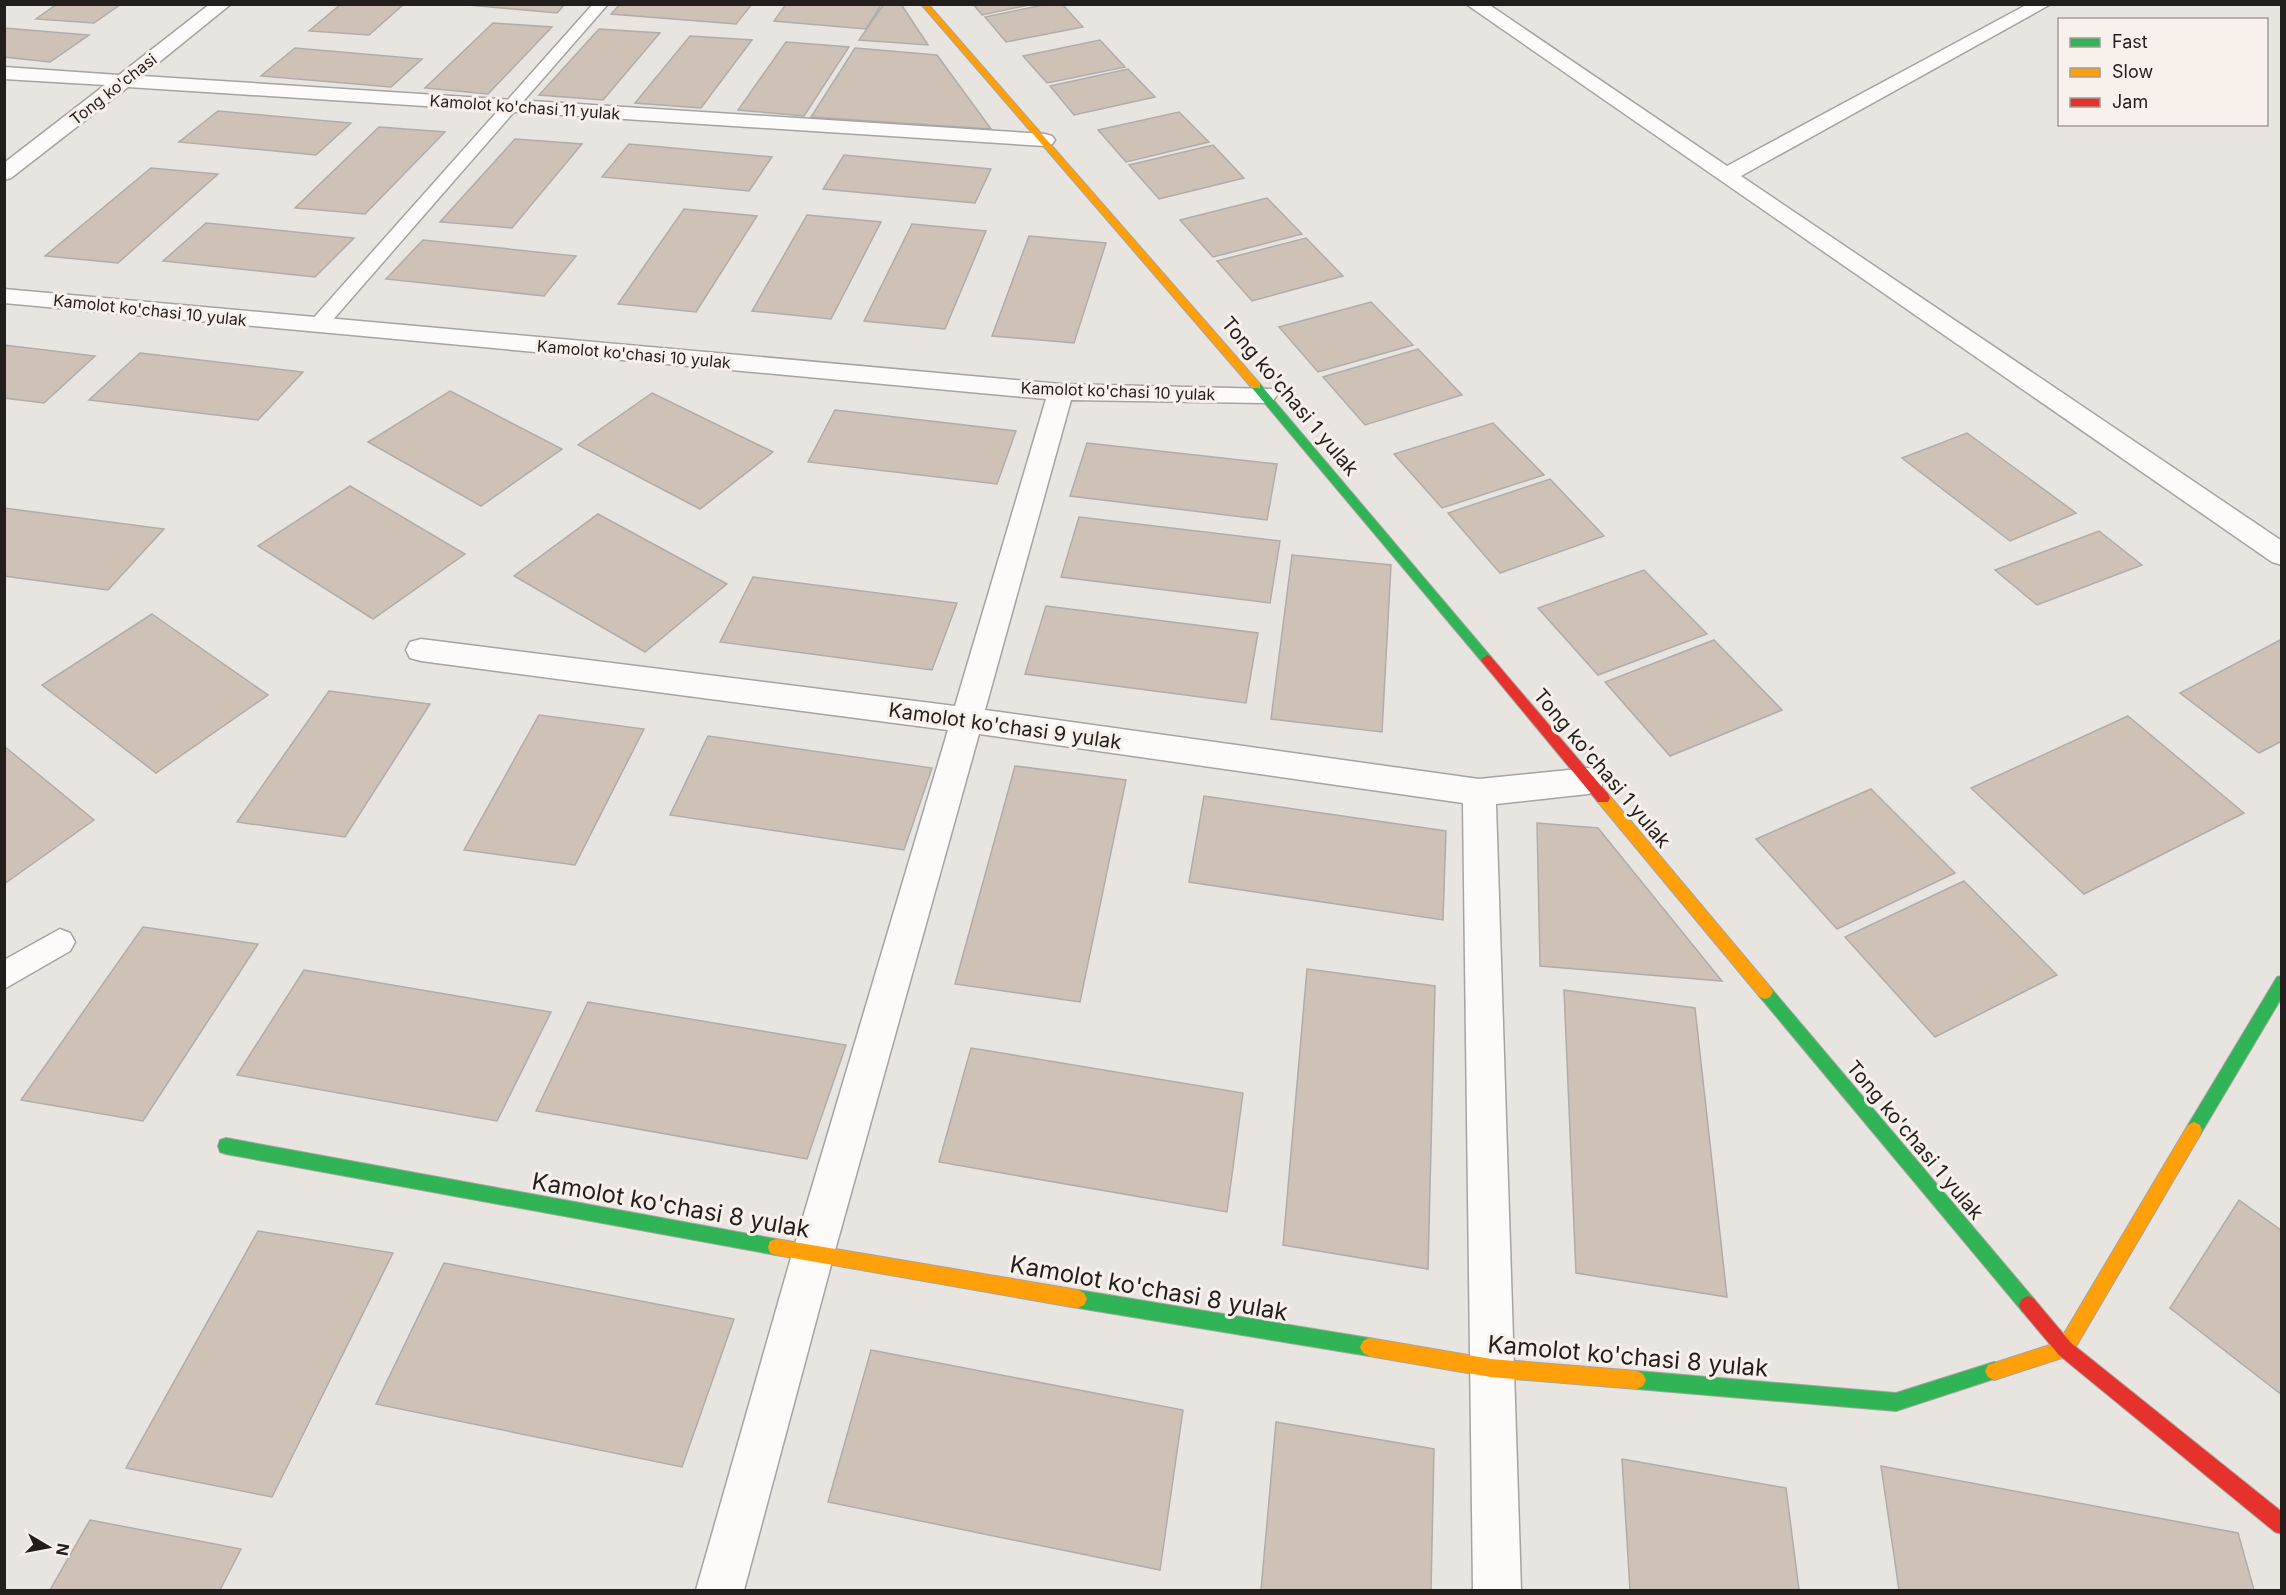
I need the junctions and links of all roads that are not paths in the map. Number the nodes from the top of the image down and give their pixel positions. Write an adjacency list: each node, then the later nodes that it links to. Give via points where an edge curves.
1 (222, 4): 7 (street, Tong ko'chasi)
2 (601, 4): 8 (lane)
3 (924, 4): 9 (street, Tong ko'chasi 1 yulak)
4 (1475, 4): 11 (street)
5 (2042, 4): 11 (street)
6 (4, 73): 7 (street, Kamolot ko'chasi 11 yulak)
7 (123, 81): 8 (street, Kamolot ko'chasi 11 yulak); 10 (street, Tong ko'chasi)
8 (512, 106): 9 (street, Kamolot ko'chasi 11 yulak); 13 (lane)
9 (1045, 140): 15 (street, Tong ko'chasi 1 yulak)
10 (4, 174)
11 (1727, 176): 16 (street)
12 (4, 296): 13 (street, Kamolot ko'chasi 10 yulak)
13 (317, 326): 14 (street, Kamolot ko'chasi 10 yulak)
14 (1061, 392): 15 (street, Kamolot ko'chasi 10 yulak); 18 (street)
15 (1264, 395): 19 (street, Tong ko'chasi 1 yulak)
16 (2282, 555)
17 (421, 650): 18 (street, Kamolot ko'chasi 9 yulak)
18 (967, 720): 20 (street, Kamolot ko'chasi 9 yulak); 25 (street)
19 (1588, 781): 20 (street, Kamolot ko'chasi 9 yulak); 26 (street, Tong ko'chasi 1 yulak)
20 (1479, 792): 27 (street)
21 (60, 942): 22 (lane)
22 (4, 976)
23 (2282, 982): 26 (street)
24 (226, 1146): 25 (street, Kamolot ko'chasi 8 yulak)
25 (813, 1254): 27 (street, Kamolot ko'chasi 8 yulak); 29 (street)
26 (2065, 1349): 27 (street, Kamolot ko'chasi 8 yulak, via 1896,1402); 28 (street, Tong ko'chasi 1 yulak)
27 (1491, 1368): 30 (street)
28 (2282, 1525)
29 (720, 1590)
30 (1497, 1590)

